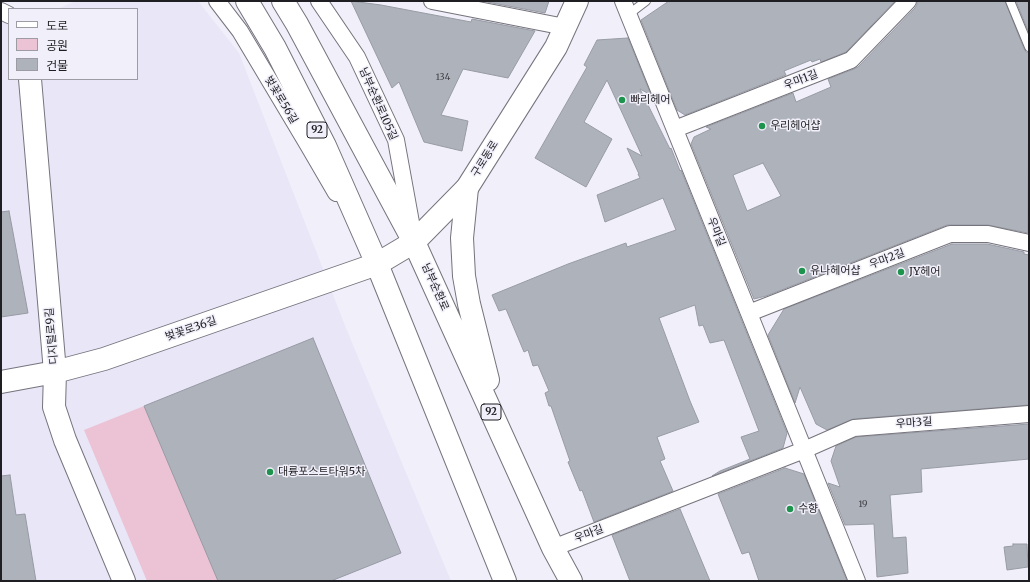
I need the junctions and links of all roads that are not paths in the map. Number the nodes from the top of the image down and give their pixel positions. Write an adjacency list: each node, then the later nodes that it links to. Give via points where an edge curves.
1 (218, 1): 18 (street, 벚꽃로56길, via 240,30)
2 (248, 1): 18 (main road, 92, via 325,146)
3 (283, 1): 16 (main road, 남부순환로 / 92)
4 (319, 1): 16 (street, 남부순환로105길, via 357,57 396,140)
5 (432, 1): 11 (street)
6 (577, 1): 11 (main road, 구로동로)
7 (646, 1): 10 (lane, 우마길)
8 (908, 1): 14 (street, 우마1길, via 851,60)
9 (1010, 1): 12 (lane)
10 (626, 8): 14 (street, 우마길)
11 (565, 27): 15 (main road, 구로동로, via 556,48)
12 (1029, 47)
13 (30, 80): 20 (main road, 디지털로9길)
14 (674, 129): 19 (street, 우마길)
15 (467, 188): 16 (main road, 구로동로); 23 (main road, via 462,238 464,276)
16 (414, 242): 18 (main road, 구로동로); 23 (main road, 남부순환로 / 92)
17 (1029, 242): 19 (street, 우마2길, via 988,234 950,234)
18 (377, 264): 20 (main road, 벚꽃로36길, via 104,359); 27 (main road, 92)
19 (749, 313): 24 (street, 우마길)
20 (55, 372): 21 (main road, 벚꽃로36길); 26 (main road, 디지털로9길, via 54,407 59,423)
21 (1, 382)
22 (1029, 414): 24 (street, 우마3길, via 854,428)
23 (500, 432): 25 (main road, 남부순환로 / 92)
24 (804, 450): 25 (street, 우마길); 29 (street, 우마길)
25 (553, 548): 28 (main road, 남부순환로 / 92)
26 (124, 581)
27 (505, 581)
28 (571, 581)
29 (857, 581)

